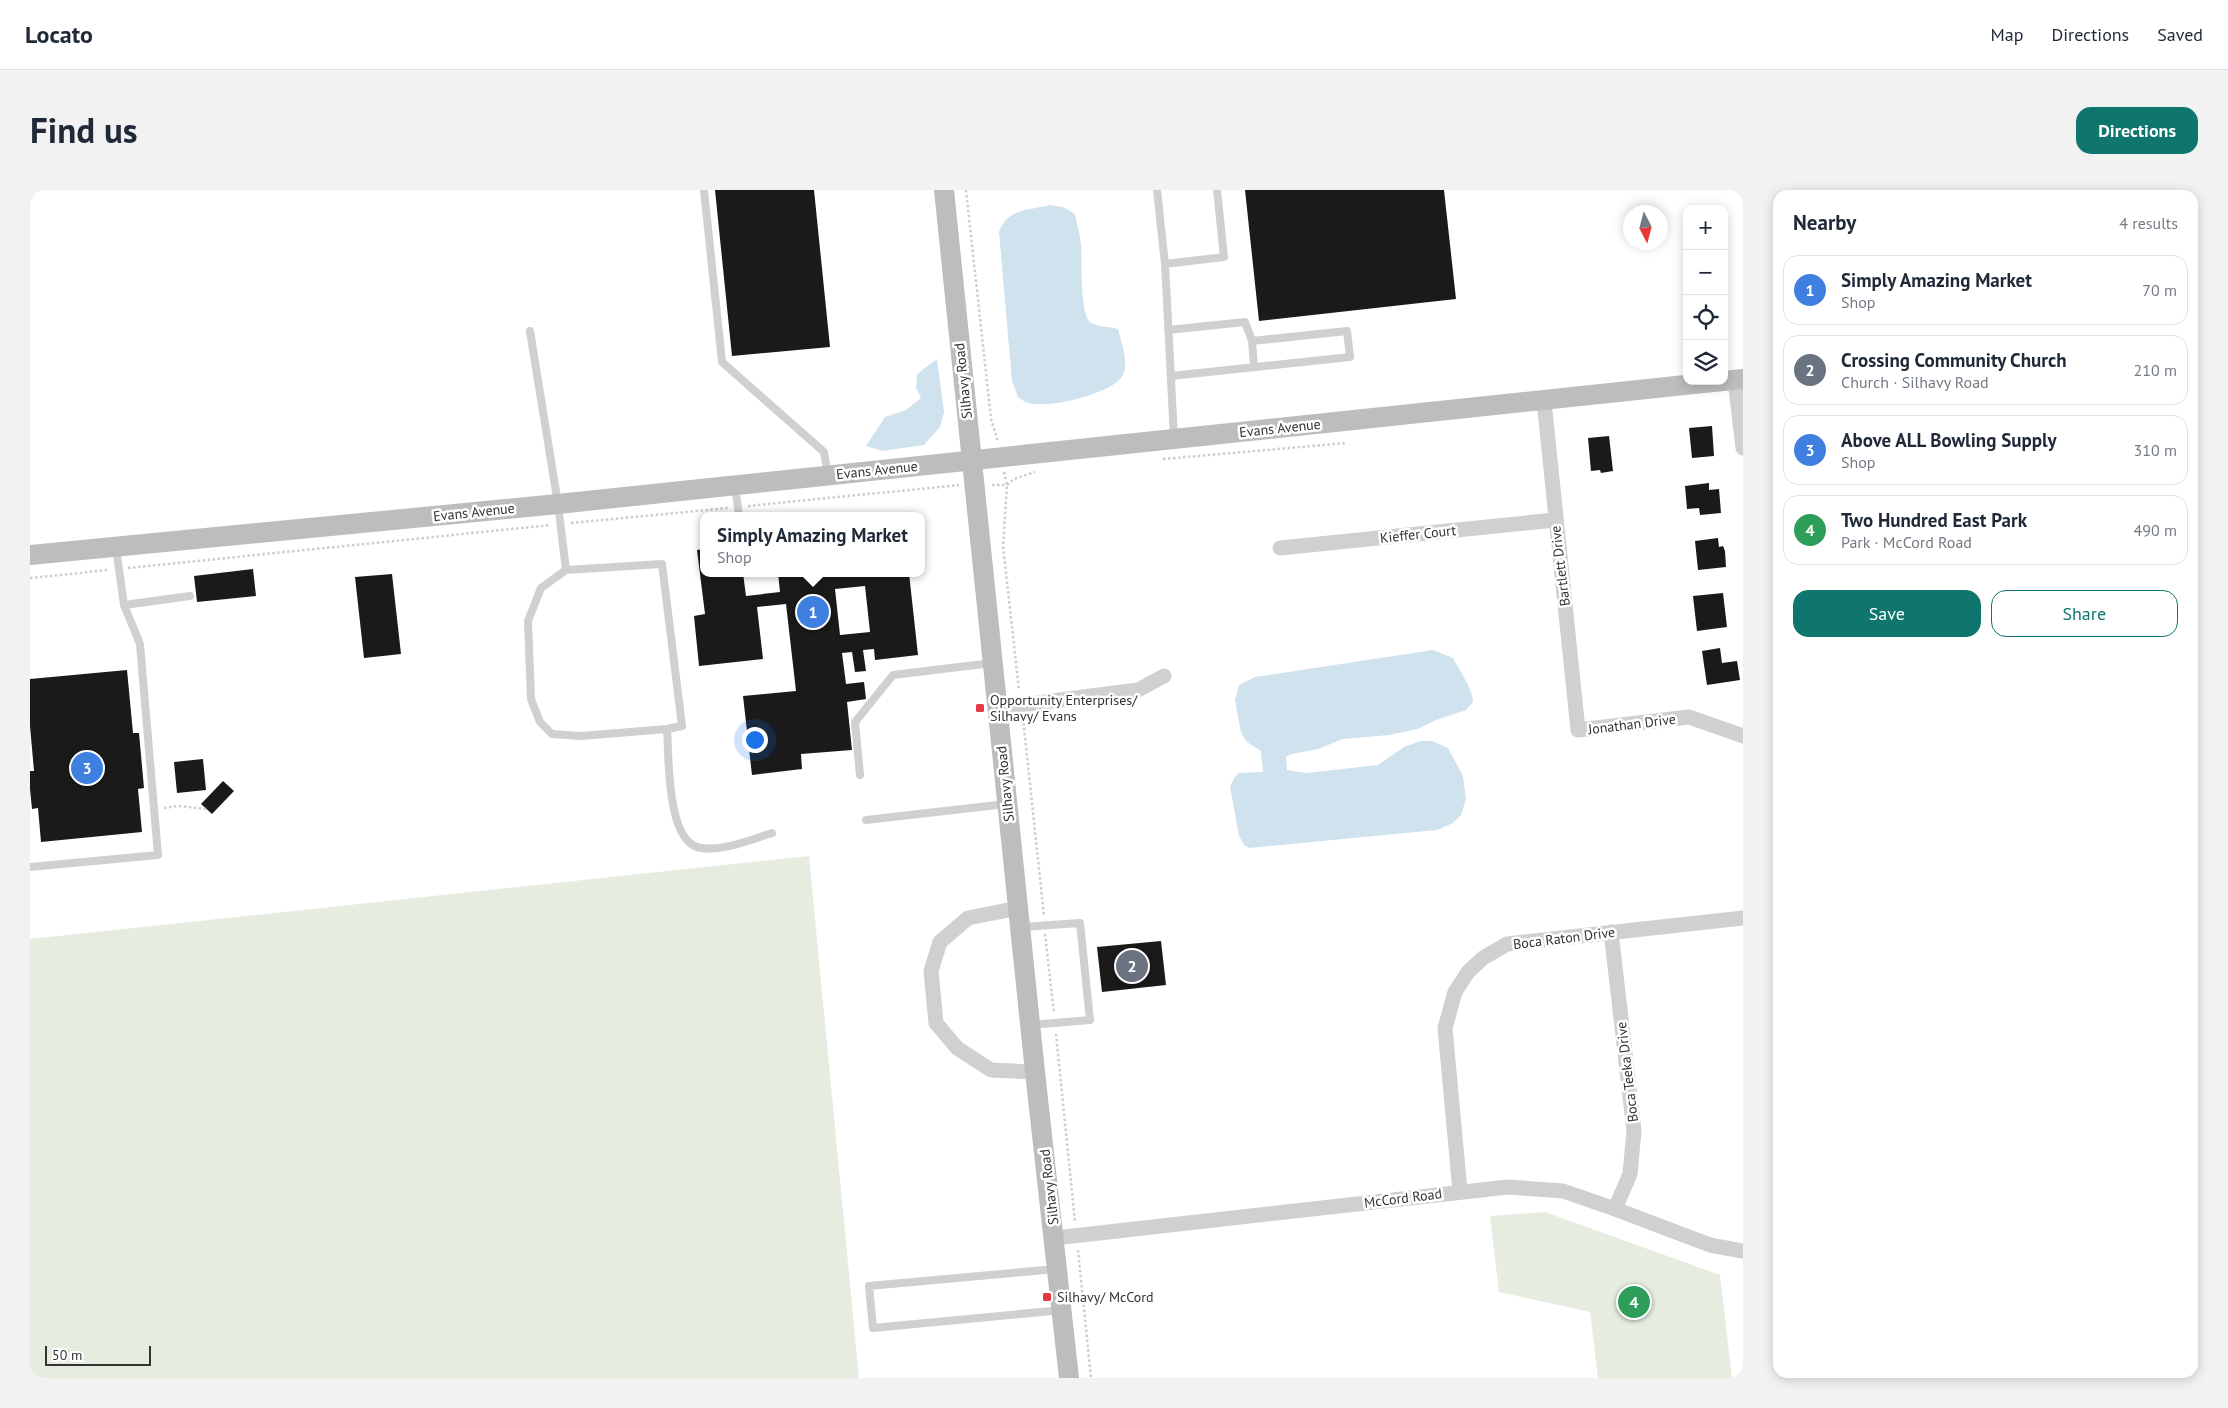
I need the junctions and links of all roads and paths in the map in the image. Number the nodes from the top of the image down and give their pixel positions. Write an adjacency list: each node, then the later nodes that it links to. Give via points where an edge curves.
1 (704, 190): 21 (lane, via 722,362 824,452)
2 (944, 190): 19 (street, Silhavy Road)
3 (966, 190): 17 (path, via 991,419)
4 (1157, 190): 6 (lane)
5 (1217, 190): 6 (lane, via 1224,257)
6 (1165, 264): 7 (lane)
7 (1168, 330): 9 (lane, via 1245,322); 11 (lane)
8 (530, 331): 25 (lane)
9 (1252, 341): 10 (lane); 10 (lane, via 1347,331 1350,356)
10 (1254, 367): 11 (lane)
11 (1171, 376): 14 (lane)
12 (1731, 380): 13 (street, Evans Avenue); 16 (street)
13 (1544, 401): 14 (street, Evans Avenue); 28 (street, Bartlett Drive)
14 (1174, 439): 17 (street, Evans Avenue)
15 (1347, 443): 18 (path)
16 (1743, 448)
17 (1001, 457): 19 (street, Evans Avenue); 24 (path)
18 (1157, 459)
19 (970, 460): 21 (street, Evans Avenue); 23 (street, Silhavy Road)
20 (1041, 471): 24 (path, via 1014,479)
21 (828, 476): 22 (street, Evans Avenue)
22 (735, 485): 25 (street, Evans Avenue); 26 (lane)
23 (974, 485): 24 (path); 26 (path); 38 (street, Silhavy Road)
24 (1006, 485): 40 (path, via 1003,546)
25 (558, 504): 29 (lane); 30 (street, Evans Avenue)
26 (738, 507): 27 (lane); 29 (path)
27 (739, 512)
28 (1555, 520): 31 (street, Kieffer Court); 43 (street, Bartlett Drive)
29 (560, 524): 33 (path); 34 (lane)
30 (116, 546): 32 (street, Evans Avenue); 33 (lane)
31 (1280, 548)
32 (30, 555)
33 (119, 569): 35 (path); 37 (lane)
34 (566, 570): 42 (lane, via 662,564 682,726); 42 (lane, via 541,588 528,621 531,699 540,722 552,734 581,736)
35 (30, 578)
36 (190, 596): 37 (lane)
37 (124, 605): 47 (lane, via 140,644)
38 (992, 664): 41 (street, Silhavy Road); 45 (lane, via 892,675 855,722)
39 (1164, 676): 40 (street, via 1138,690)
40 (1021, 705): 41 (street); 54 (path)
41 (997, 708): 46 (street, Silhavy Road)
42 (668, 728): 50 (lane, via 674,814 682,835 698,848 720,848)
43 (1578, 730): 44 (street, Jonathan Drive, via 1689,717)
44 (1743, 736)
45 (860, 775)
46 (1007, 804): 49 (lane); 52 (street, Silhavy Road)
47 (153, 809): 48 (path, via 178,806); 51 (lane, via 158,855)
48 (207, 809)
49 (866, 820)
50 (772, 833)
51 (30, 867)
52 (1019, 918): 54 (lane); 57 (street, Silhavy Road); 58 (street, via 968,918 940,942 931,971 936,1023 957,1048 991,1070)
53 (1743, 918): 55 (street, Boca Raton Drive)
54 (1045, 926): 56 (path); 56 (lane, via 1080,923 1090,1020)
55 (1610, 932): 59 (street, Boca Raton Drive, via 1507,944 1483,958 1468,972 1455,992 1445,1028); 60 (street, Boca Teeka Drive, via 1634,1131 1630,1174)
56 (1054, 1023): 57 (lane); 61 (path)
57 (1030, 1025): 58 (street, Silhavy Road)
58 (1035, 1072): 62 (street, Silhavy Road)
59 (1460, 1191): 60 (street, McCord Road, via 1538,1188 1563,1191); 61 (street, McCord Road)
60 (1615, 1208): 63 (street, McCord Road, via 1710,1245)
61 (1076, 1236): 62 (street, McCord Road); 67 (path)
62 (1055, 1238): 64 (street, Silhavy Road)
63 (1743, 1251)
64 (1058, 1269): 65 (street, Silhavy Road); 65 (lane, via 869,1286 873,1328)
65 (1062, 1310): 66 (street, Silhavy Road)
66 (1069, 1378)
67 (1091, 1378)

